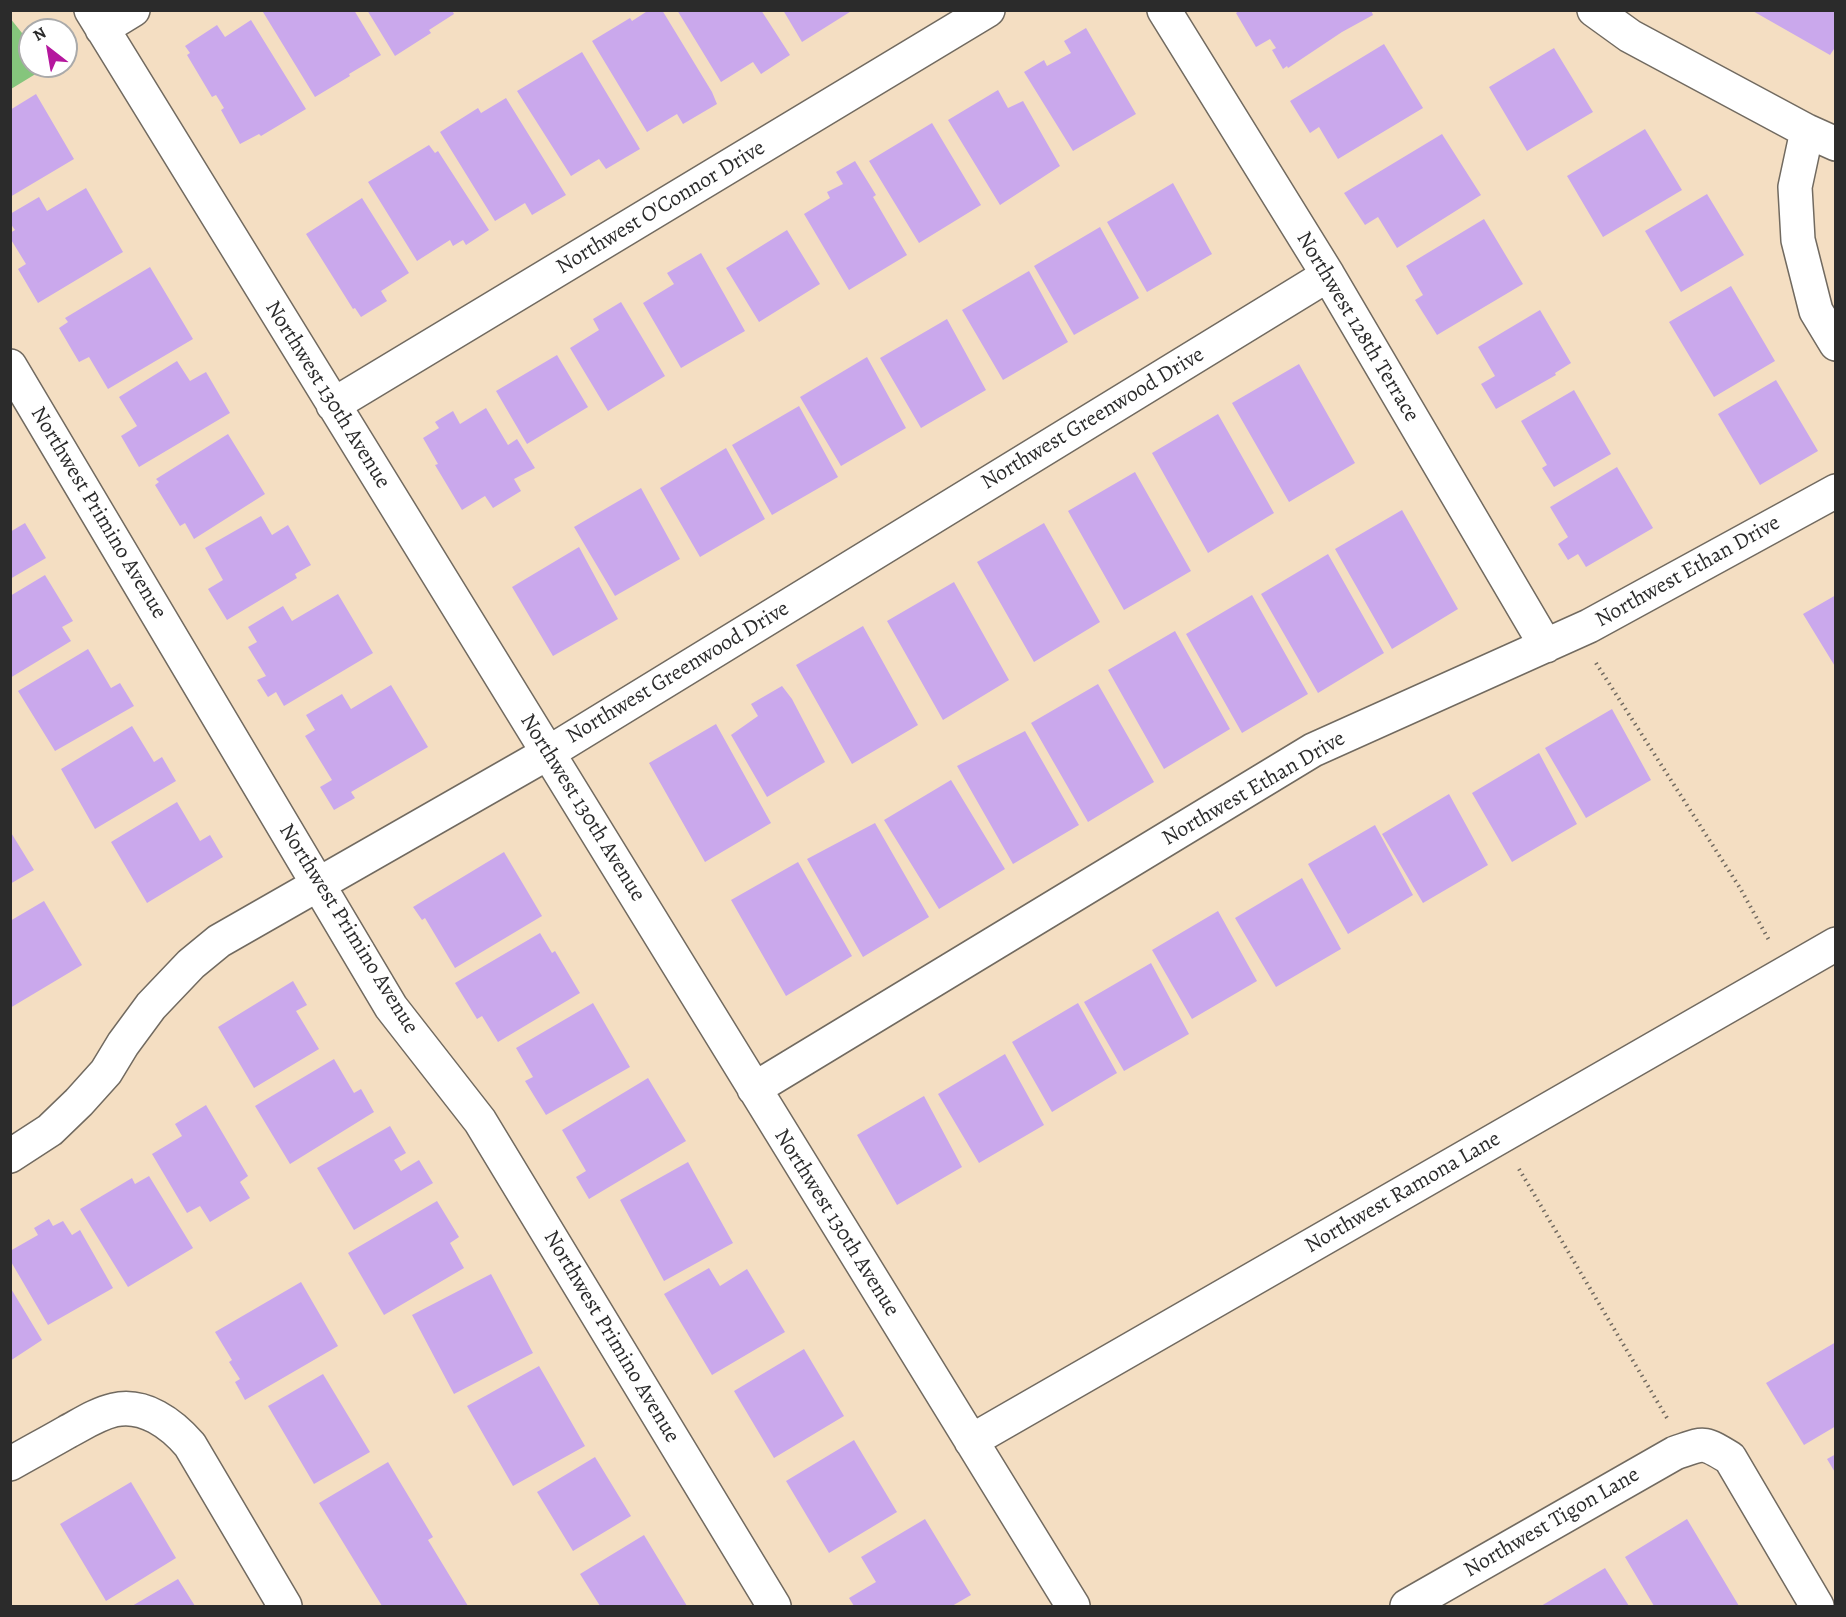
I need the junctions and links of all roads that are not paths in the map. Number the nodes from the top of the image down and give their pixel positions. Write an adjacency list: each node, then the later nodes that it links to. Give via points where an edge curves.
1 (133, 10): 5 (street)
2 (988, 10): 10 (street, Northwest O'Connor Drive)
3 (1164, 10): 7 (street, Northwest 128th Terrace)
4 (1594, 10): 6 (street, via 1630,36)
5 (96, 20): 10 (street, Northwest 130th Avenue)
6 (1821, 137): 8 (street, via 1795,186 1798,240 1816,311)
7 (1328, 275): 12 (street, Northwest 128th Terrace); 13 (street, Northwest Greenwood Drive)
8 (1836, 344)
9 (10, 366): 14 (street, Northwest Primino Avenue)
10 (333, 405): 13 (street, Northwest 130th Avenue)
11 (1836, 490): 12 (street, Northwest Ethan Drive)
12 (1546, 646): 16 (street, Northwest Ethan Drive, via 1313,750)
13 (548, 753): 14 (street, Northwest Greenwood Drive); 16 (street, Northwest 130th Avenue)
14 (318, 885): 17 (street, Northwest Greenwood Drive, via 219,941 191,964 151,1006 106,1072 86,1094 50,1130); 21 (street, Northwest Primino Avenue, via 391,1007 480,1121)
15 (1836, 944): 18 (street, Northwest Ramona Lane)
16 (754, 1089): 18 (street, Northwest 130th Avenue)
17 (12, 1152)
18 (970, 1441): 22 (street, Northwest 130th Avenue)
19 (10, 1464): 20 (street, via 114,1410 132,1408 150,1414 190,1445)
20 (285, 1606)
21 (774, 1606)
22 (1072, 1606)
23 (1407, 1606): 24 (street, Northwest Tigon Lane, via 1675,1453 1693,1447 1713,1448 1730,1458)
24 (1817, 1606)

